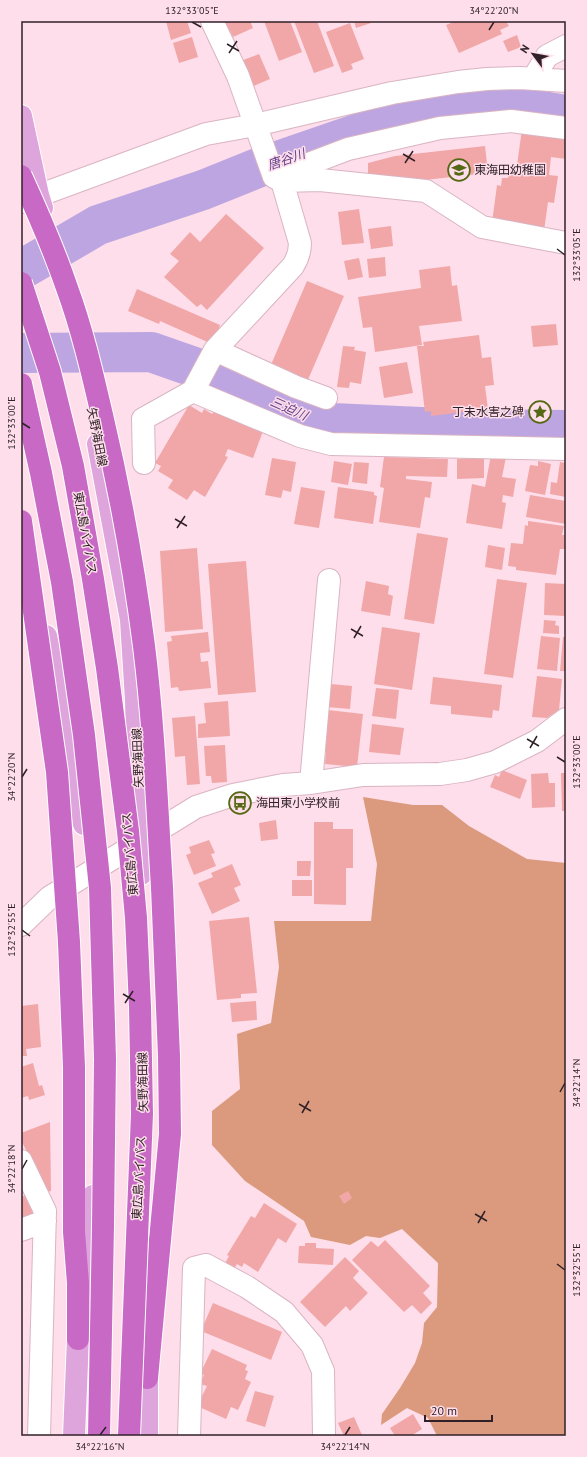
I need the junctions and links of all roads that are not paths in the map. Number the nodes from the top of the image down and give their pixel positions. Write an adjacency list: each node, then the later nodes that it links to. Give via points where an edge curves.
1 (212, 21): 6 (street, via 238,76)
2 (566, 46): 3 (street, via 547,56)
3 (533, 79): 4 (street); 6 (street, via 487,79 392,93)
4 (566, 81)
5 (21, 116): 10 (main road, 矢野海田線)
6 (255, 125): 9 (street); 10 (street, via 206,134)
7 (566, 128): 9 (street, via 511,121 440,128 348,149 298,168)
8 (21, 176): 31 (highway, bridge, via 68,288 93,378 115,469 144,647 154,752 162,887 170,1134)
9 (278, 179): 11 (street, via 320,180 426,191 482,227); 13 (street, via 300,243 297,258 293,266)
10 (30, 199): 24 (main road, 矢野海田線, bridge, via 48,225 93,416 131,620)
11 (566, 243)
12 (21, 283): 35 (highway, 東広島バイパス, bridge, via 50,372 73,466 120,754 128,831 136,918 142,1114)
13 (212, 355): 15 (street); 16 (street)
14 (21, 384): 34 (highway, bridge, via 62,582 84,736 100,888 105,1067)
15 (195, 388): 17 (street, via 300,436 331,444); 18 (street, via 143,419)
16 (326, 398)
17 (566, 449)
18 (144, 463)
19 (21, 521): 30 (highway, bridge, via 57,772 70,942)
20 (21, 534): 25 (main road, via 71,742)
21 (330, 580): 23 (street)
22 (566, 719): 23 (street, via 537,741 495,762 467,770 440,774 363,775)
23 (311, 783): 24 (street, via 233,795 196,807)
24 (140, 840): 25 (street); 31 (main road, 矢野海田線)
25 (91, 870): 26 (street, via 50,897); 30 (main road, via 95,1016 93,1220)
26 (21, 925)
27 (21, 1161): 28 (street, via 45,1211)
28 (44, 1221): 29 (street); 32 (street)
29 (21, 1230)
30 (78, 1339): 33 (main road)
31 (147, 1378): 36 (main road, 矢野海田線)
32 (39, 1436)
33 (74, 1436)
34 (99, 1436)
35 (129, 1436)
36 (147, 1436)
37 (189, 1436): 38 (street, via 194,1268 206,1265 247,1287 284,1312 312,1345 323,1371)
38 (324, 1436)

